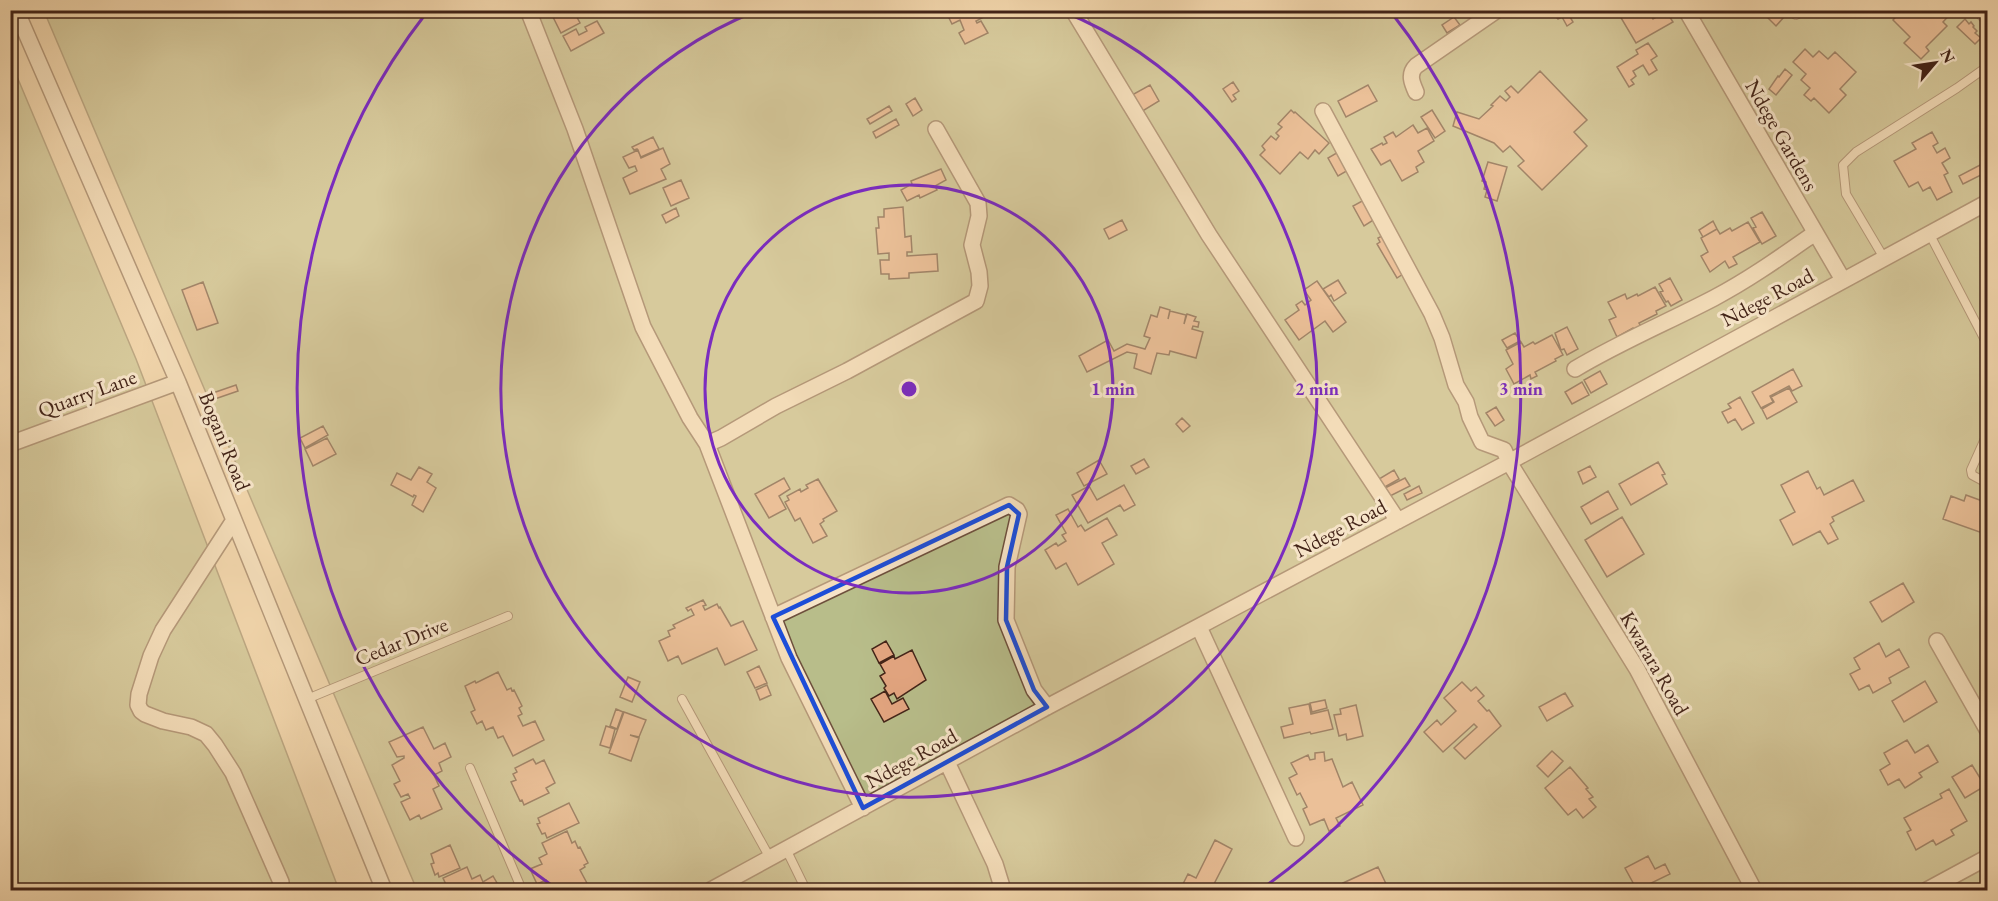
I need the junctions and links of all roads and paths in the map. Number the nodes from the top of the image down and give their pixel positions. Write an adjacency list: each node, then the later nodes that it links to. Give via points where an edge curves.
1 (528, 10): 24 (street, via 575,129 643,327)
2 (1072, 10): 28 (street, via 1209,235)
3 (1497, 10): 11 (street, via 1412,70)
4 (1686, 10): 15 (street, Ndege Gardens)
5 (1805, 10): 7 (lane)
6 (1976, 10): 9 (lane)
7 (1796, 15)
8 (15, 16): 21 (street, Bogani Road)
9 (1988, 23)
10 (1988, 66): 17 (lane, via 1856,152 1844,165 1846,194)
11 (1416, 92)
12 (1323, 111): 25 (street, Kwarara Road, via 1432,314 1456,385 1482,442 1504,450)
13 (936, 129): 24 (street, via 978,203 972,245 980,272 976,301)
14 (1988, 202): 16 (street, Ndege Road)
15 (1815, 233): 18 (street, Ndege Gardens); 20 (street, via 1716,297)
16 (1929, 233): 17 (street, Ndege Road); 19 (lane)
17 (1884, 258): 18 (street, Ndege Road)
18 (1843, 280): 25 (street, Ndege Road)
19 (1988, 346)
20 (1575, 369)
21 (178, 382): 23 (street, Quarry Lane); 27 (street, Bogani Road)
22 (1988, 432): 26 (lane, via 1971,470 1972,476)
23 (10, 444)
24 (707, 444): 30 (street)
25 (1509, 462): 28 (street, Ndege Road); 50 (street, Kwarara Road, via 1637,669)
26 (1984, 482)
27 (234, 520): 33 (street, Bogani Road); 44 (street, via 163,630 151,656 138,705 145,714 206,734 215,745 233,773 281,882)
28 (1398, 521): 31 (street, Ndege Road)
29 (508, 616): 33 (lane, Cedar Drive)
30 (773, 617): 35 (street, via 1010,505 1019,514 1007,567 1005,620 1034,690); 39 (street, via 789,658)
31 (1199, 627): 35 (street, Ndege Road); 40 (street)
32 (1937, 641): 36 (street)
33 (307, 699): 45 (street, Bogani Road)
34 (682, 699): 43 (lane)
35 (1047, 707): 37 (street, Ndege Road)
36 (1988, 731)
37 (947, 762): 39 (street, Ndege Road); 49 (street, via 995,864)
38 (470, 768): 46 (lane)
39 (863, 808): 41 (street, Ndege Road)
40 (1296, 838)
41 (786, 849): 43 (street, Ndege Road); 48 (lane)
42 (1988, 857): 51 (street)
43 (770, 858): 47 (street, Ndege Road)
44 (281, 891)
45 (384, 891)
46 (522, 891)
47 (711, 891)
48 (806, 891)
49 (1003, 891)
50 (1754, 891)
51 (1927, 891)

